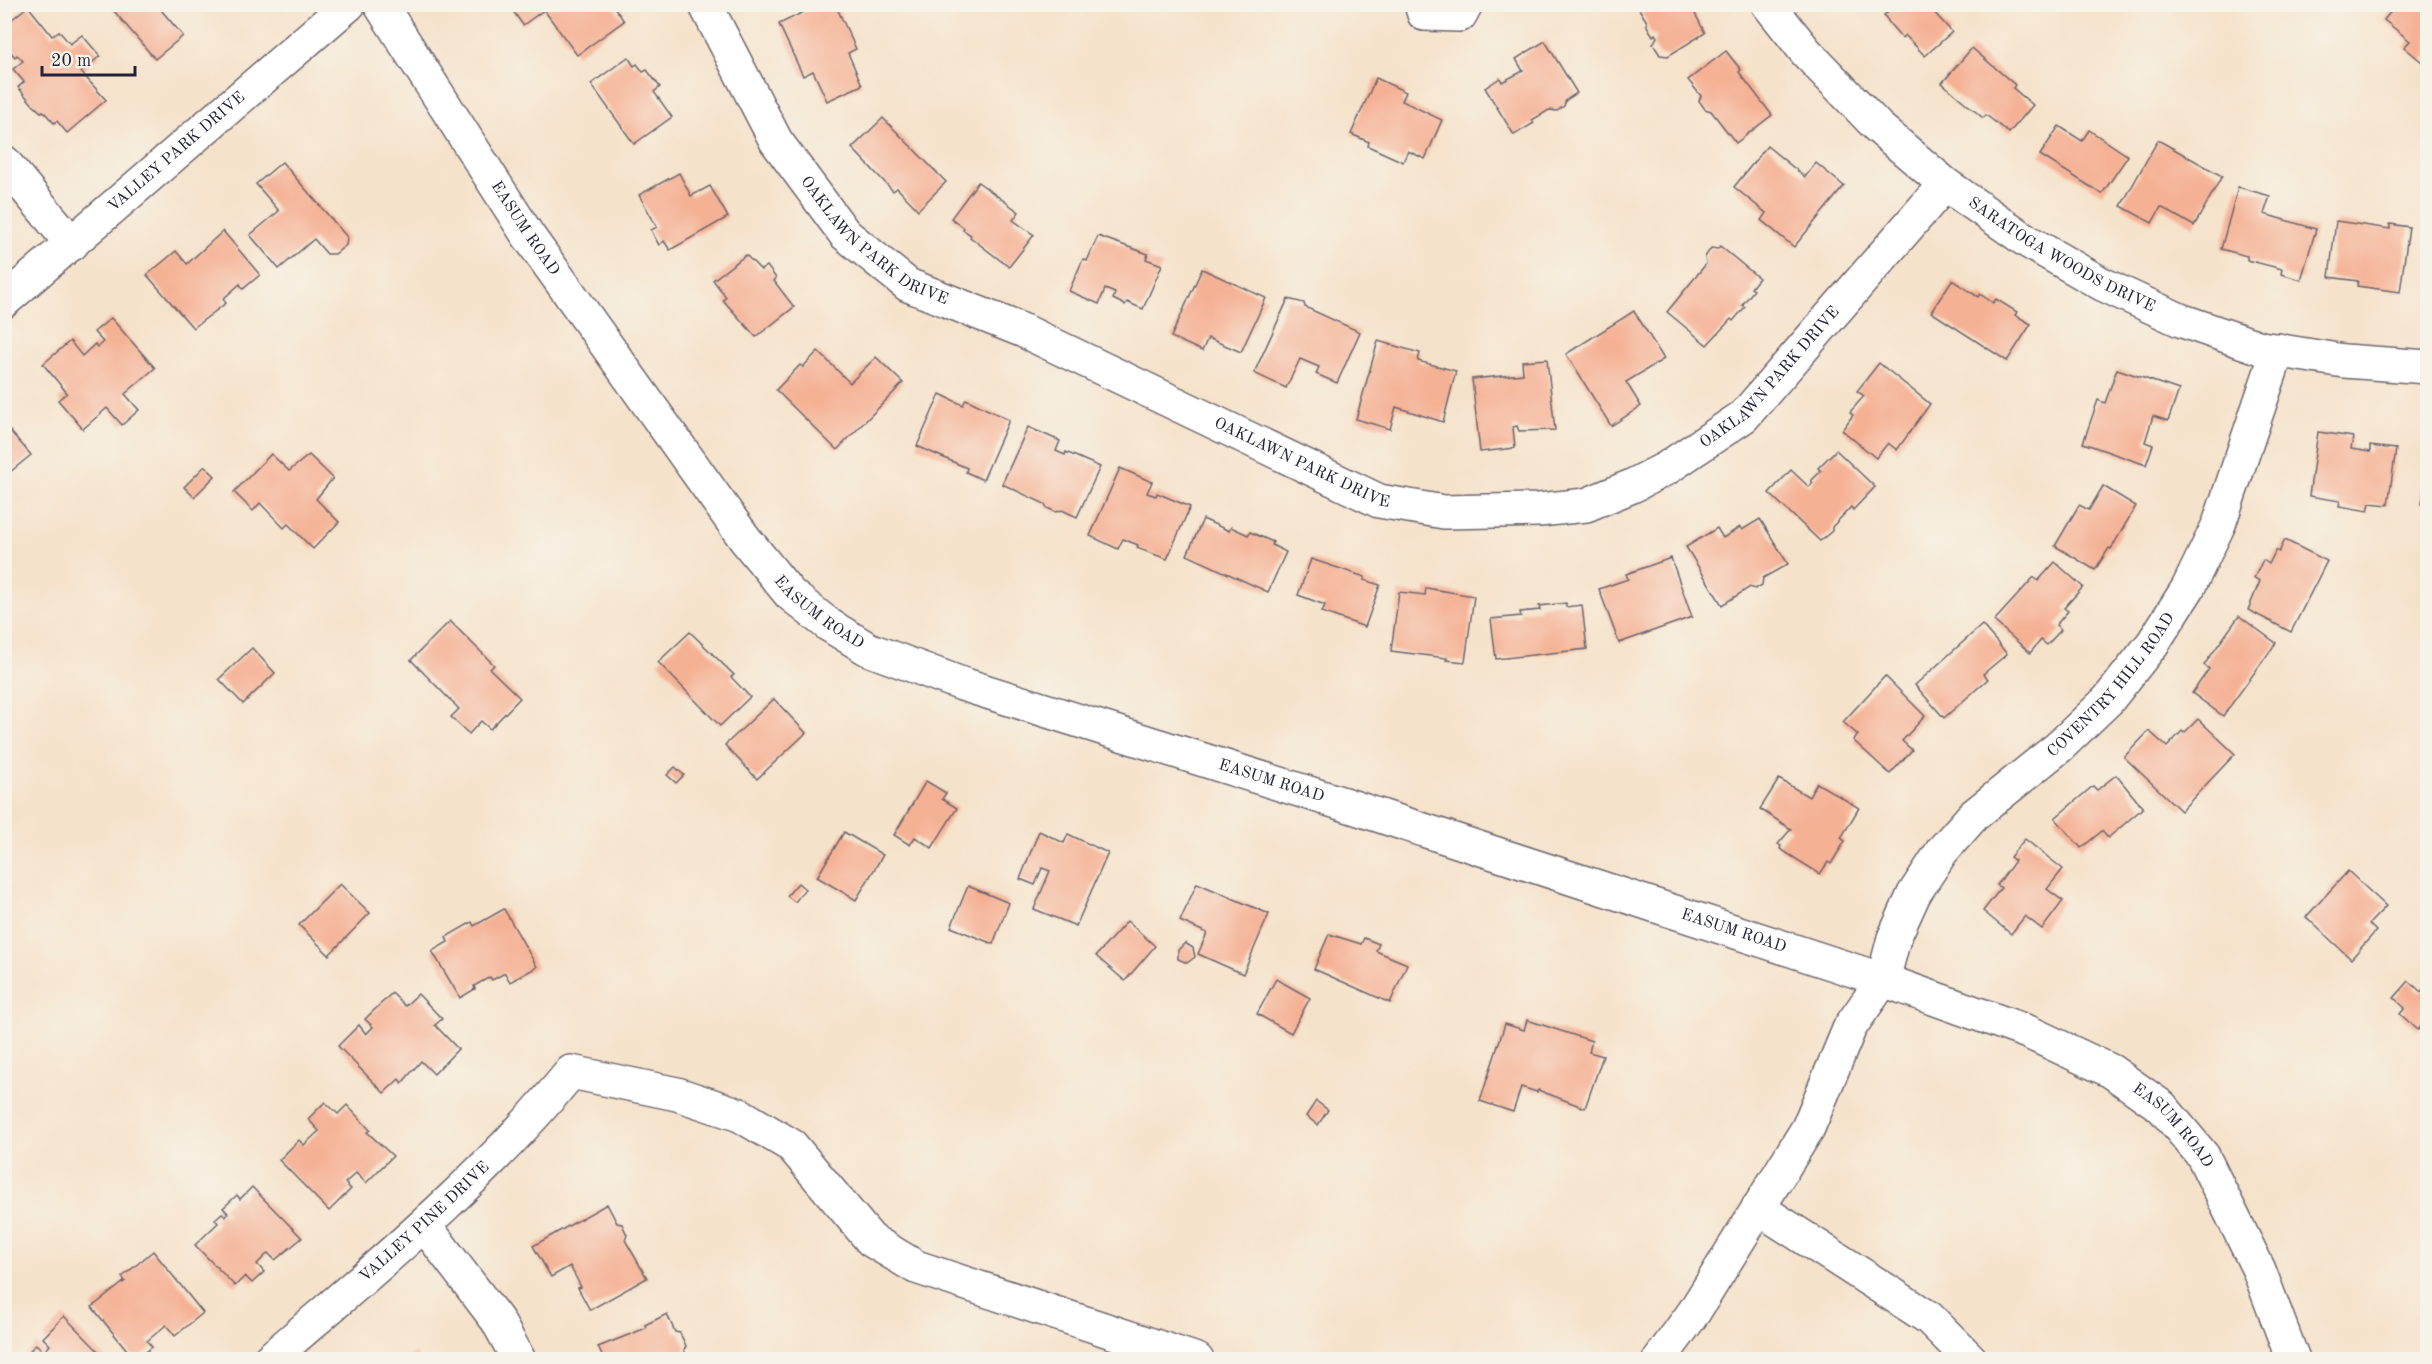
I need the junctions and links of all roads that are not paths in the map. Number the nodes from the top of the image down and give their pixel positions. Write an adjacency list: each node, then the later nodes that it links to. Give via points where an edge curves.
1 (350, 4): 9 (street, VALLEY PARK DRIVE)
2 (380, 4): 13 (street, EASUM ROAD, via 527,234 745,538 790,594 829,625 868,649 963,684)
3 (705, 4): 8 (street, OAKLAWN PARK DRIVE, via 776,141 845,234 908,285 1024,331 1379,501 1444,512 1586,505 1667,468 1744,416)
4 (1420, 4): 5 (street, via 1424,14 1460,15)
5 (1466, 4)
6 (1768, 4): 8 (street, SARATOGA WOODS DRIVE, via 1806,52 1878,126)
7 (4, 162): 9 (street)
8 (1945, 184): 11 (street, SARATOGA WOODS DRIVE, via 2027,242 2102,284 2180,320 2260,348)
9 (72, 243): 10 (street, VALLEY PARK DRIVE)
10 (4, 301)
11 (2278, 350): 12 (street, SARATOGA WOODS DRIVE, via 2344,361); 13 (street, COVENTRY HILL ROAD, via 2219,524 2182,597 2153,643 2108,700 2059,747 1973,816 1942,851 1914,894 1894,938)
12 (2427, 367)
13 (1883, 980): 14 (street, via 1850,1027 1808,1128); 21 (street, EASUM ROAD, via 2028,1032 2111,1071 2162,1107 2203,1156 2259,1270)
14 (1758, 1208): 19 (street, via 1694,1312); 20 (street, via 1929,1318)
15 (425, 1226): 16 (street, VALLEY PINE DRIVE); 17 (street, via 497,1320); 18 (street, VALLEY PINE DRIVE, via 535,1117 571,1072 677,1094 740,1115 792,1146 871,1240 916,1267)
16 (269, 1359)
17 (519, 1359)
18 (1197, 1359)
19 (1659, 1359)
20 (1971, 1359)
21 (2293, 1359)

